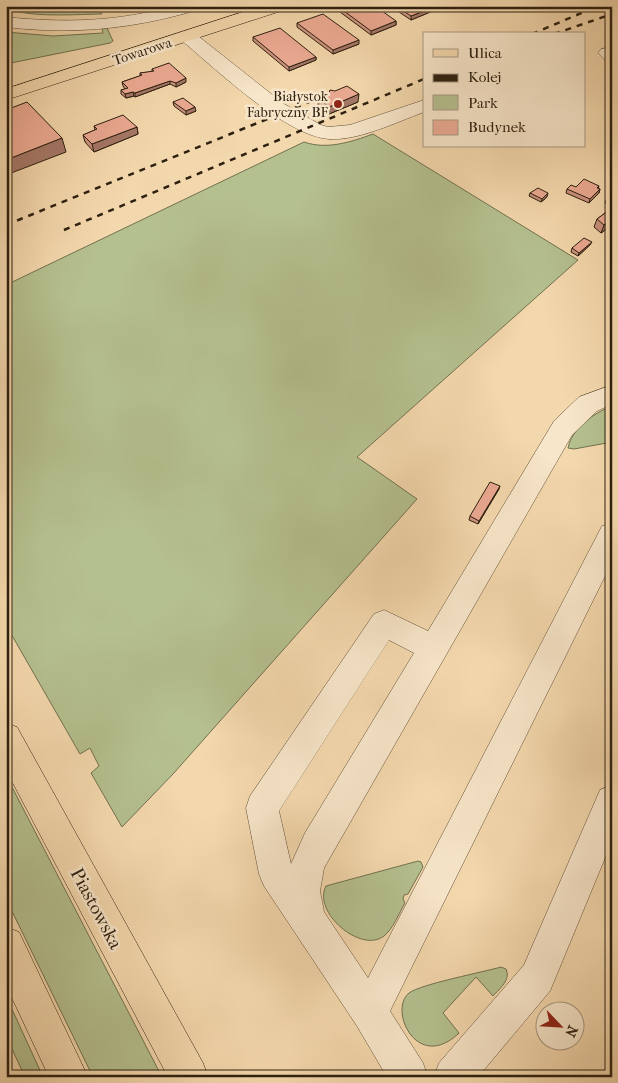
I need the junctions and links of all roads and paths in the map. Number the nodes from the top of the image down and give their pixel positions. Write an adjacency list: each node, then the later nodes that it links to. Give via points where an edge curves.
1 (106, 6): 6 (lane)
2 (192, 6): 6 (lane)
3 (200, 6): 7 (lane)
4 (278, 6): 7 (main road, Towarowa)
5 (6, 22): 6 (lane, via 65,27)
6 (113, 24)
7 (214, 28): 8 (main road, Towarowa)
8 (187, 36): 9 (main road, Towarowa); 10 (lane, via 275,106 315,131 344,131)
9 (6, 95)
10 (423, 106)
11 (612, 394): 13 (lane, via 588,404 563,428)
12 (612, 534): 18 (lane)
13 (433, 648): 16 (lane, via 317,845 307,868 303,891); 16 (lane, via 384,623 262,808 276,874)
14 (6, 738): 20 (main road, Piastowska)
15 (612, 801): 22 (lane, via 537,978)
16 (307, 918): 18 (lane)
17 (6, 945): 19 (main road)
18 (370, 1013): 21 (lane)
19 (69, 1077)
20 (189, 1077)
21 (409, 1077)
22 (452, 1077)

